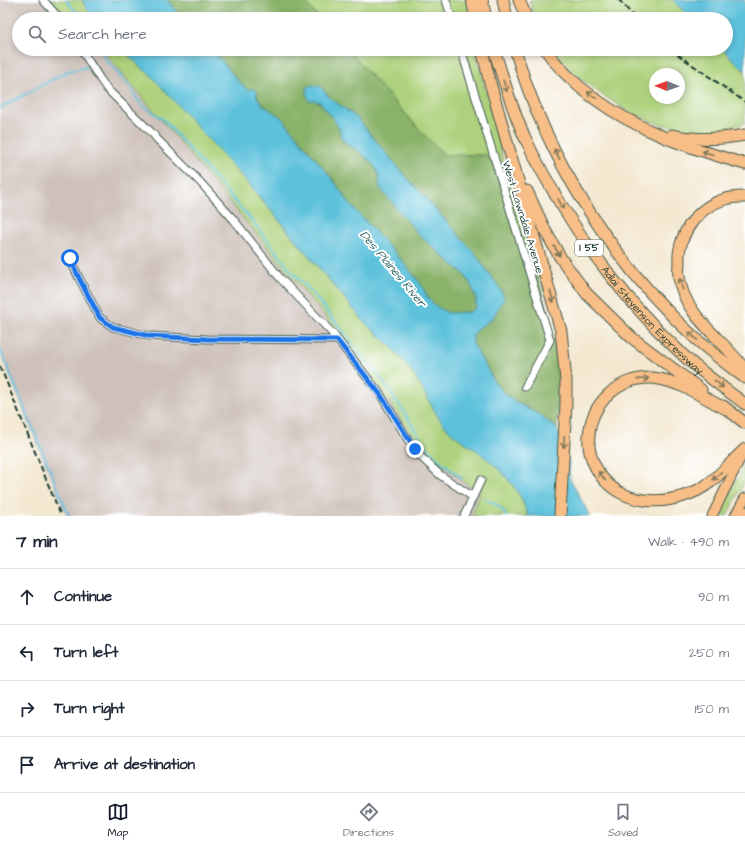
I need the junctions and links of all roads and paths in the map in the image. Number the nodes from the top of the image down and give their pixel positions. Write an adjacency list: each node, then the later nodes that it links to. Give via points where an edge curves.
1 (42, 0): 7 (street)
2 (446, 0): 8 (street)
3 (472, 0): 9 (highway)
4 (482, 0): 10 (highway)
5 (503, 0): 11 (highway)
6 (519, 0): 12 (highway)
7 (53, 12)
8 (450, 12)
9 (475, 12)
10 (485, 12)
11 (506, 12)
12 (524, 12)
13 (85, 56): 25 (street, via 108,89 234,220 280,278)
14 (463, 56): 28 (street, West Lawndale Avenue, via 550,340)
15 (484, 56): 21 (highway)
16 (496, 56): 29 (highway, Adlai Stevenson Expressway / I 55, one-way to 29, via 525,138 590,249 612,279 663,335 690,361)
17 (517, 56): 27 (highway, Adlai Stevenson Expressway / I 55, one-way to 17, via 695,338 642,282 607,239 575,188 549,139 534,106)
18 (550, 56): 19 (highway, one-way to 18, via 577,84)
19 (623, 116): 20 (highway, via 655,131 674,136 717,138); 22 (highway, one-way to 19, via 664,138)
20 (745, 135)
21 (510, 152): 30 (highway, one-way to 30, via 560,258 587,294 631,337); 38 (highway, one-way to 38, via 561,331 566,403)
22 (745, 164)
23 (745, 197): 26 (highway, one-way to 23, via 699,319 684,296 679,277 678,254 687,227 700,211 717,201)
24 (70, 258): 25 (street, via 100,318 113,327 149,336)
25 (337, 340): 34 (street, via 380,394 420,456 440,475)
26 (745, 370)
27 (745, 378)
28 (525, 386)
29 (745, 404)
30 (728, 410): 31 (highway); 32 (highway, one-way to 30, via 706,486 668,500 645,500 625,496 600,476 592,461 588,442 594,410 614,389 626,383 652,378 667,381)
31 (745, 423)
32 (745, 449): 39 (main road)
33 (481, 480): 34 (street)
34 (473, 497): 37 (street)
35 (745, 498): 40 (main road)
36 (745, 512): 41 (highway)
37 (464, 516)
38 (560, 516)
39 (712, 516)
40 (735, 516)
41 (744, 516)

